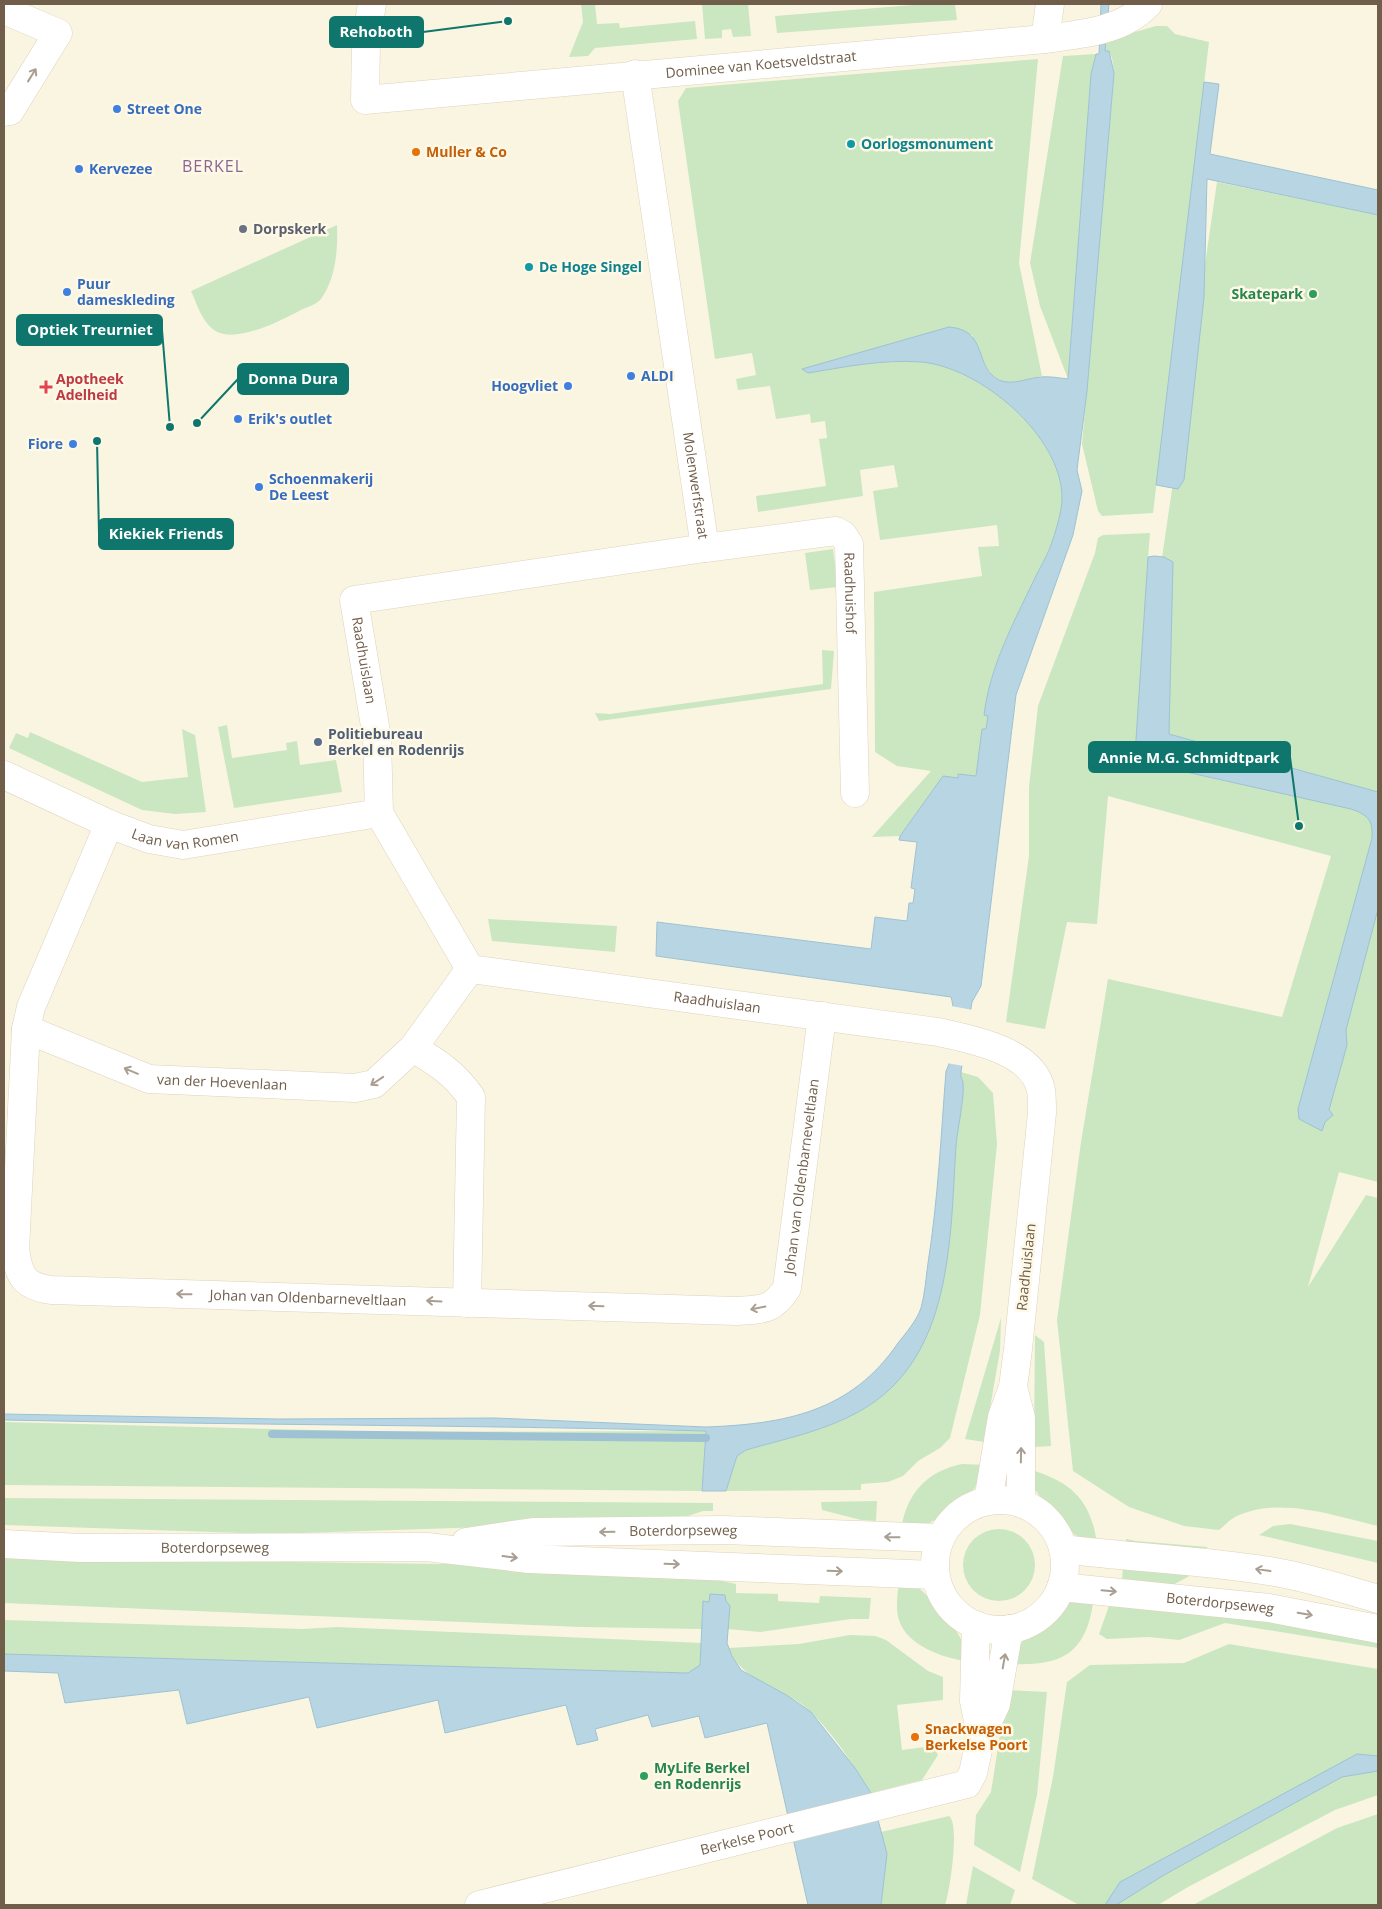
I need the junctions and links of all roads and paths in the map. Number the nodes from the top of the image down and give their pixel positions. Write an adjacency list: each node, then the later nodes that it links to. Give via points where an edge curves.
1 (372, 4): 6 (street, Dominee van Koetsveldstraat, via 366,42 365,100)
2 (1050, 4): 5 (street)
3 (1148, 4): 5 (street, Dominee van Koetsveldstraat, via 1120,24)
4 (4, 10): 7 (street, one-way to 4, via 10,111 58,34)
5 (1045, 39): 6 (street, Dominee van Koetsveldstraat)
6 (635, 74): 8 (street, Molenwerfstraat)
7 (4, 112)
8 (705, 548): 9 (street, Molenwerfstraat); 11 (street, Raadhuishof, via 836,532 843,535 849,544)
9 (354, 600): 12 (street, Raadhuislaan, via 377,738)
10 (4, 774): 13 (street, Laan van Romen)
11 (855, 792)
12 (378, 813): 13 (street, Laan van Romen, via 183,845 149,839); 14 (street, Raadhuislaan)
13 (109, 824): 16 (street, Johan van Oldenbarneveltlaan, via 31,1007)
14 (470, 969): 15 (street, Raadhuislaan); 17 (street, van der Hoevenlaan)
15 (822, 1016): 18 (street, Johan van Oldenbarneveltlaan, one-way to 18, via 791,1265 787,1288 778,1302 760,1309 737,1311); 19 (street, Raadhuislaan, via 973,1039 1019,1060 1032,1072 1041,1089 1041,1123)
16 (26, 1029): 17 (street, van der Hoevenlaan, one-way to 16, via 374,1084 355,1088 149,1079); 18 (street, Johan van Oldenbarneveltlaan, one-way to 16, via 34,1288 17,1267 14,1249)
17 (413, 1048): 18 (street, via 458,1078 471,1097)
18 (468, 1303)
19 (1013, 1387): 20 (street, Raadhuislaan, via 1002,1417); 21 (street, Raadhuislaan, one-way to 19, via 1020,1418)
20 (988, 1501): 21 (street); 22 (street, via 958,1514)
21 (1020, 1503): 25 (street, via 1049,1522)
22 (940, 1538): 24 (street, Boterdorpseweg, one-way to 24, via 724,1530 533,1532); 26 (street, via 935,1555)
23 (4, 1544): 24 (street, Boterdorpseweg, via 80,1548)
24 (427, 1547): 26 (street, Boterdorpseweg, one-way to 26, via 529,1559)
25 (1063, 1550): 27 (street); 28 (street, one-way to 25, via 1276,1572)
26 (935, 1575): 29 (street, via 948,1605)
27 (1061, 1587): 30 (street, via 1040,1616); 31 (street, Boterdorpseweg, one-way to 31, via 1260,1606)
28 (1378, 1600)
29 (976, 1625): 30 (street, via 992,1630); 32 (street, Berkelse Poort, via 974,1701)
30 (1009, 1629): 32 (street, Berkelse Poort, one-way to 30, via 996,1704)
31 (1378, 1629)
32 (981, 1736): 33 (street, Berkelse Poort, via 973,1773 967,1784)
33 (478, 1905)

